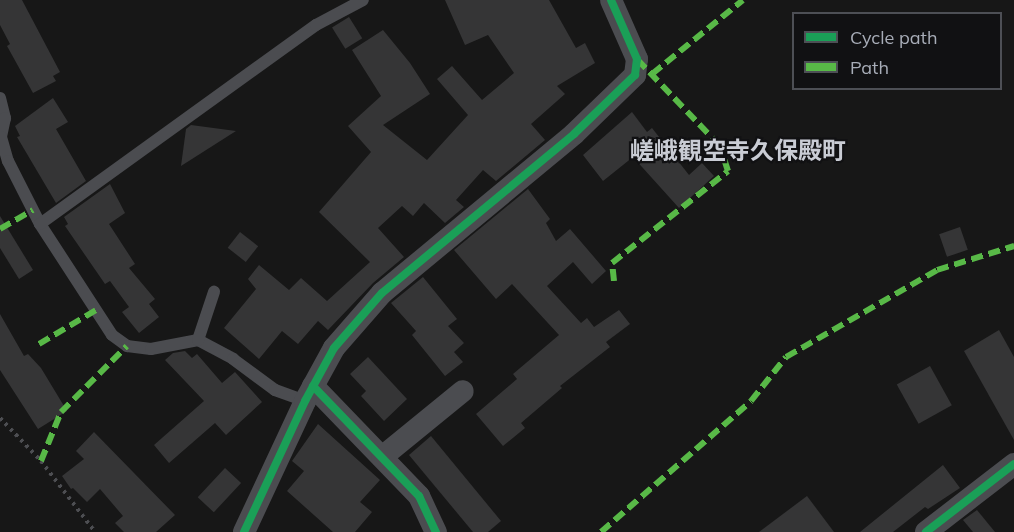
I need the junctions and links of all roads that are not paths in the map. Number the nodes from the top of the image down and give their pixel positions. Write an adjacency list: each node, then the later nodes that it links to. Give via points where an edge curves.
1 (363, 0): 4 (lane, via 316,25)
2 (611, 0): 8 (street, via 637,59 635,75 574,134 382,293 334,348)
3 (0, 98): 4 (lane, via 5,118 1,137 8,161)
4 (40, 224): 6 (lane, via 112,335 127,346 151,349)
5 (214, 292): 6 (lane)
6 (198, 340): 8 (lane, via 233,359 275,390)
7 (463, 392): 9 (street)
8 (309, 394): 9 (street); 11 (street)
9 (382, 458): 12 (street, via 419,496)
10 (1014, 464): 13 (street)
11 (244, 532)
12 (436, 532)
13 (926, 532)

